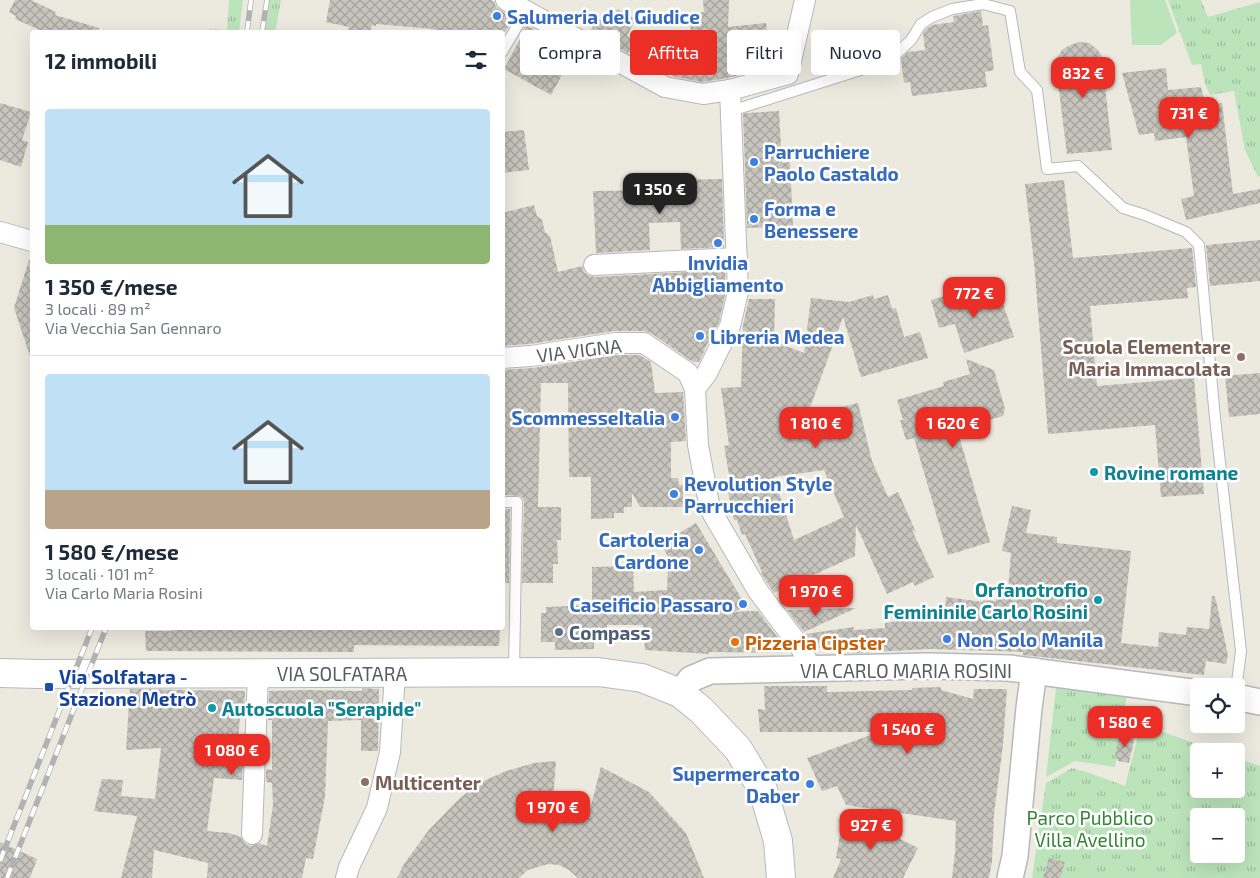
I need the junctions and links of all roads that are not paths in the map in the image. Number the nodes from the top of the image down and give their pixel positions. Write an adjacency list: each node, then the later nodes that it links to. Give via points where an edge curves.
1 (506, 0): 3 (street)
2 (805, 0): 5 (street, via 788,74)
3 (526, 11): 4 (lane); 5 (street, via 666,87 703,94)
4 (505, 47)
5 (730, 90): 6 (street)
6 (731, 111): 9 (street); 20 (lane, via 892,58 911,40 921,24 952,9 983,4 1010,11 1020,72 1037,90 1047,169 1078,166 1123,208 1186,232 1199,245 1241,651)
7 (0, 232): 8 (street)
8 (30, 240)
9 (737, 258): 10 (street); 12 (street, via 738,292 730,326)
10 (594, 265)
11 (505, 358): 12 (street, VIA VIGNA, via 616,343 644,343 688,373)
12 (696, 389): 14 (street, via 698,445 710,509 758,592 800,648)
13 (505, 502): 15 (lane, via 517,502)
14 (811, 669): 16 (street, VIA CARLO MARIA ROSINI, via 927,666); 22 (street, VIA CARLO MARIA ROSINI, via 710,670 691,679)
15 (514, 671): 19 (main road, VIA SOLFATARA); 22 (main road, VIA SOLFATARA, via 607,673 642,678)
16 (1034, 671): 21 (street, VIA CARLO MARIA ROSINI); 28 (street)
17 (0, 673): 18 (main road, VIA SOLFATARA)
18 (258, 673): 19 (main road, VIA SOLFATARA); 25 (street)
19 (395, 673): 26 (street, via 390,752 377,808)
20 (1238, 678)
21 (1190, 692)
22 (680, 693): 27 (main road, VIA SOLFATARA, via 738,749 763,790 778,841)
23 (1245, 699): 24 (street)
24 (1260, 702)
25 (252, 834)
26 (346, 878)
27 (781, 878)
28 (1010, 878)

